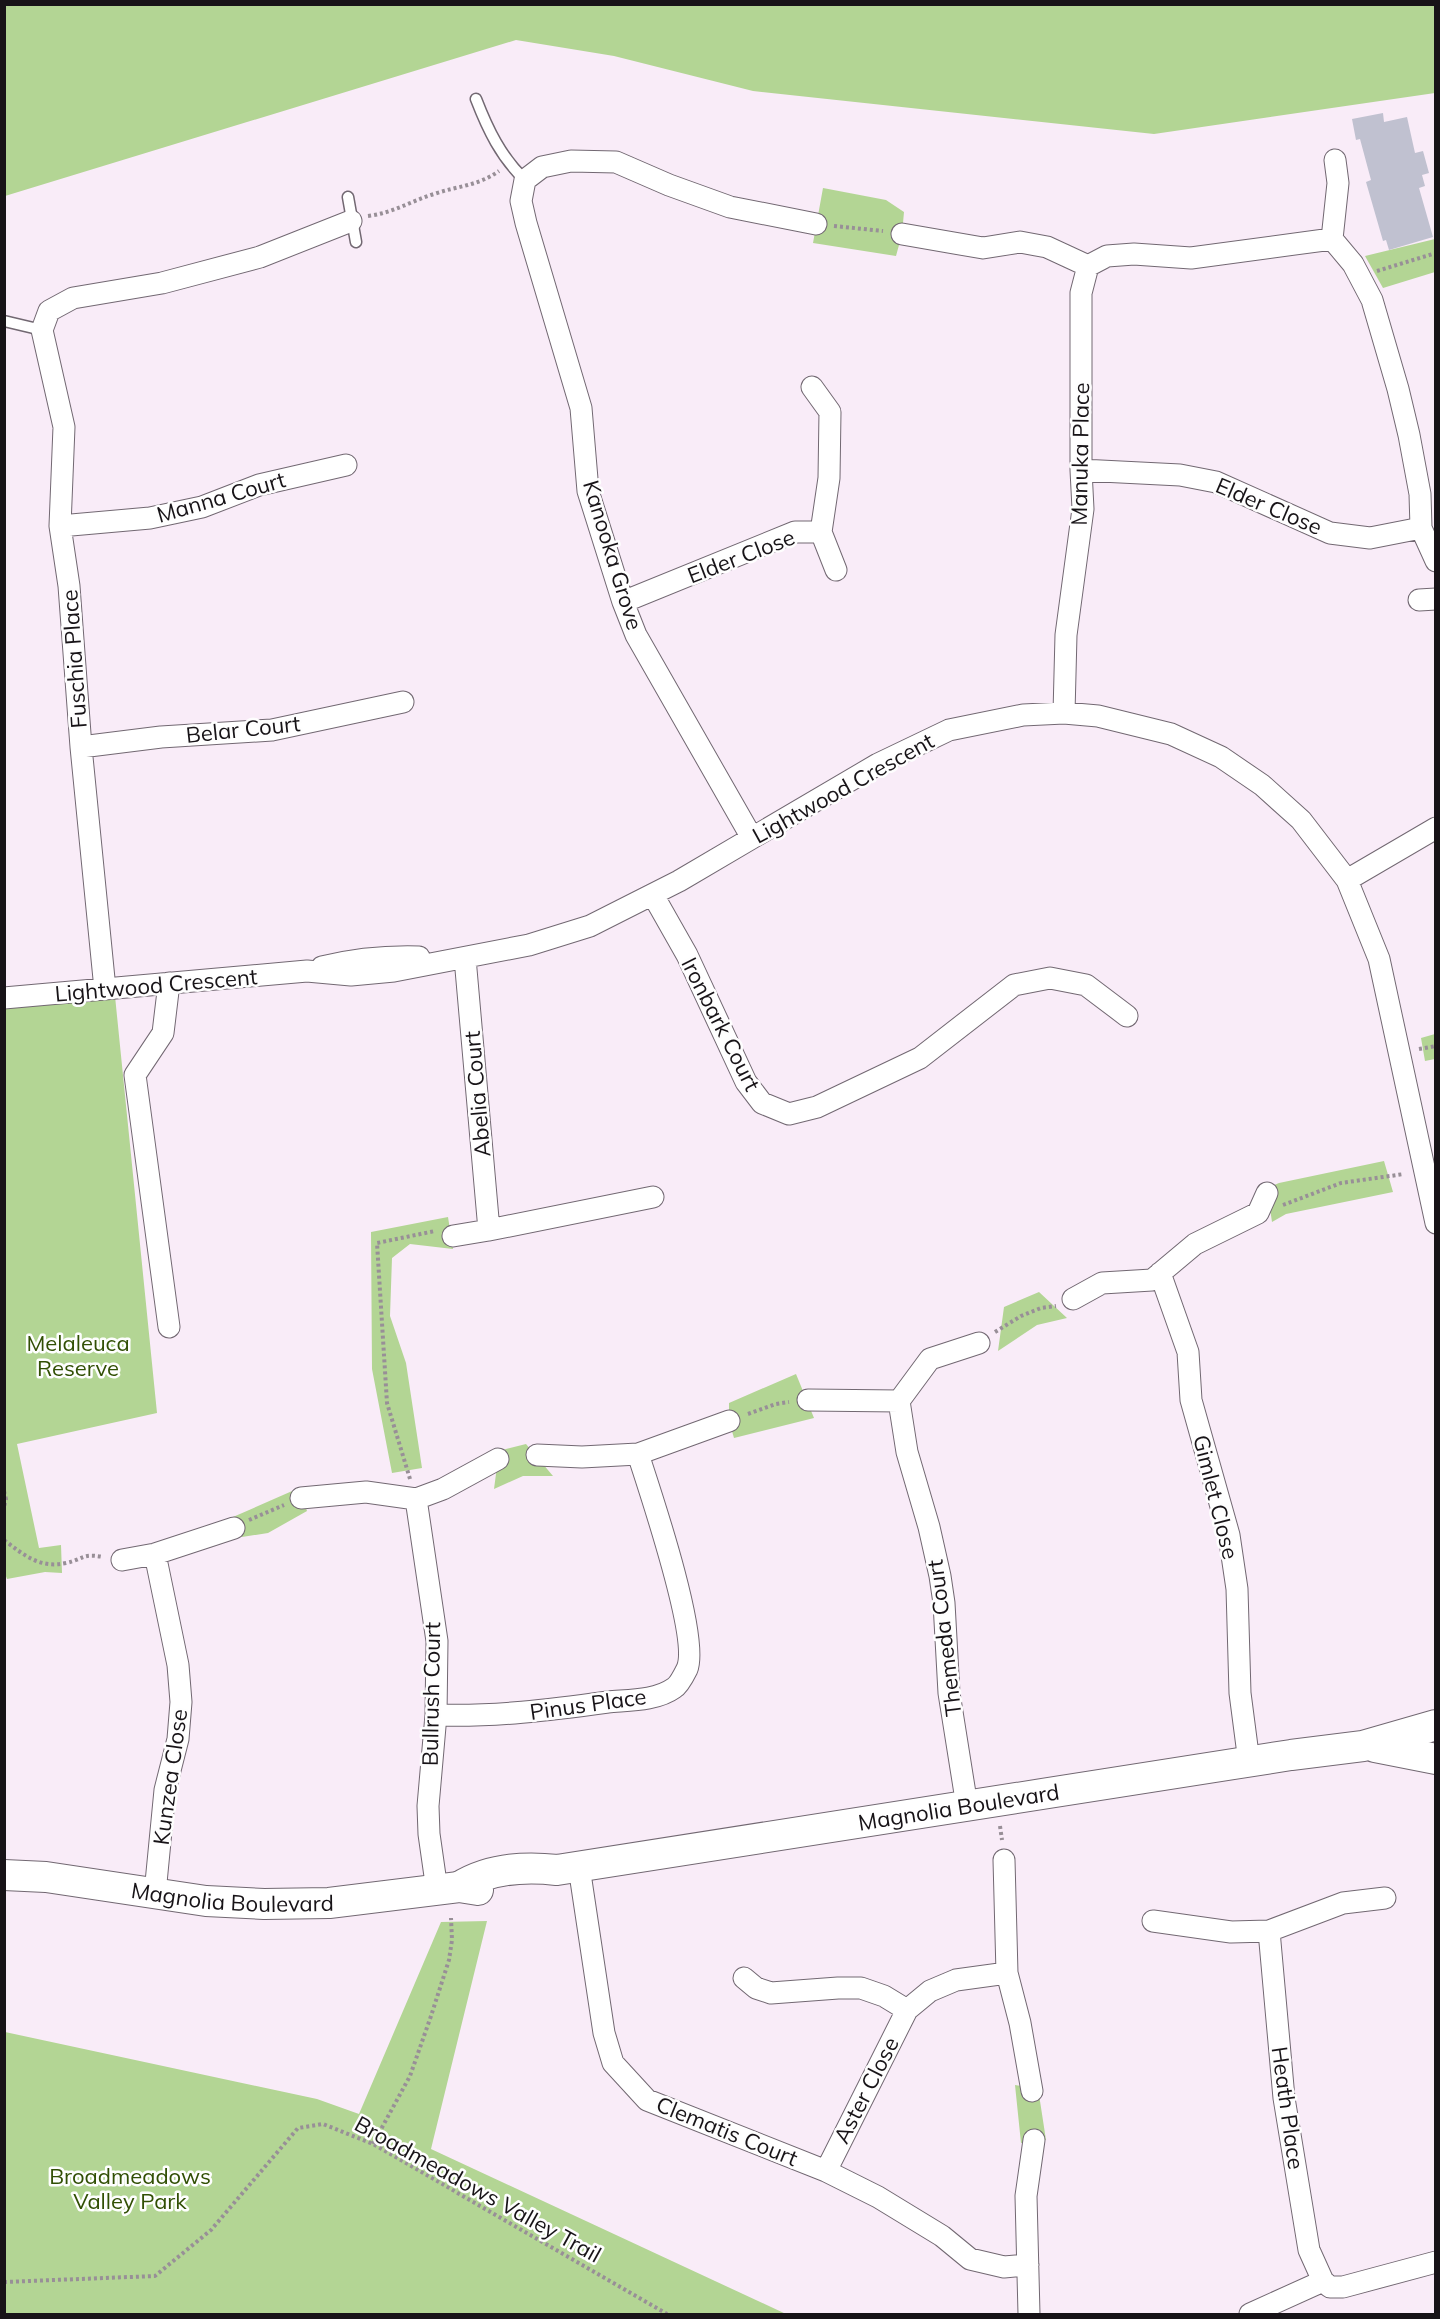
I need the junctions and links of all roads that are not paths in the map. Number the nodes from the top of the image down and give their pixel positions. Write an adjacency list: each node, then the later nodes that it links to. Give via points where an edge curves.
1 (476, 99): 3 (lane, via 492,137)
2 (1335, 160): 8 (street, via 1338,183)
3 (525, 180): 6 (street, via 542,167 571,161 616,162 730,207); 21 (street, Kanooka Grove, via 521,201 581,408 588,491)
4 (348, 197): 5 (lane)
5 (351, 221): 9 (lane); 12 (street, via 249,260 162,283 73,298 49,310)
6 (816, 224)
7 (902, 234): 10 (street, via 983,248 1020,242 1047,247)
8 (1332, 239): 10 (street, via 1191,258 1107,256); 17 (street, via 1353,264 1372,300 1398,389 1420,494)
9 (356, 242)
10 (1088, 266): 15 (street, Manuka Place, via 1081,293)
11 (4, 321): 12 (lane)
12 (42, 330): 16 (street, Fuschia Place, via 64,427)
13 (812, 387): 18 (street, Elder Close, via 830,412 829,478)
14 (346, 465): 16 (street, Manna Court, via 259,484 202,507 150,518)
15 (1081, 470): 17 (street, Elder Close, via 1180,475 1216,482 1330,533 1370,538); 23 (street, Manuka Place, via 1083,509 1066,635)
16 (60, 526): 24 (street, Fuschia Place, via 69,586)
17 (1421, 528): 19 (street)
18 (821, 532): 20 (street); 21 (street, Elder Close, via 795,532)
19 (1436, 561)
20 (836, 570)
21 (623, 602): 26 (street, Kanooka Grove, via 636,635)
22 (403, 702): 24 (street, Belar Court, via 272,730)
23 (1064, 713): 26 (street, Lightwood Crescent, via 1023,715 949,730 878,764); 27 (street, Lightwood Crescent, via 1098,716 1171,734 1221,757 1262,785 1301,820)
24 (81, 747): 31 (street, Fuschia Place)
25 (1436, 828): 27 (street)
26 (752, 838): 28 (street, Lightwood Crescent)
27 (1347, 880): 36 (street, Lightwood Crescent, via 1379,959)
28 (654, 896): 29 (street, Lightwood Crescent, via 590,926 529,945); 33 (street, Ironbark Court, via 687,955 746,1082 762,1103 789,1114 817,1107 920,1058 1014,985 1050,978 1086,985)
29 (458, 958): 30 (street, Lightwood Crescent, via 391,956 349,960 307,971); 37 (street, Abelia Court)
30 (169, 983): 31 (street, Lightwood Crescent); 41 (street, via 164,1034 135,1075)
31 (105, 989): 32 (street, Lightwood Crescent)
32 (4, 998)
33 (1127, 1016)
34 (1267, 1193): 39 (street, via 1258,1213 1195,1244)
35 (653, 1197): 37 (street)
36 (1436, 1223)
37 (489, 1230): 38 (street)
38 (453, 1236)
39 (1160, 1274): 40 (street, via 1152,1280 1102,1283); 58 (street, Gimlet Close, via 1188,1352 1191,1400 1229,1535 1237,1589 1240,1693)
40 (1073, 1299)
41 (169, 1327)
42 (979, 1342): 44 (street, via 930,1359)
43 (808, 1400): 44 (street)
44 (899, 1401): 59 (street, Themeda Court, via 907,1452 940,1576 949,1692)
45 (729, 1421): 46 (street)
46 (638, 1454): 47 (street); 54 (street, Pinus Place, via 678,1586 687,1636 688,1668 675,1688 652,1697 510,1714)
47 (537, 1455)
48 (498, 1459): 50 (street)
49 (301, 1498): 50 (street, via 366,1492)
50 (416, 1499): 54 (street, Bullrush Court, via 436,1641)
51 (234, 1528): 52 (street)
52 (155, 1554): 53 (street); 64 (street, Kunzea Close, via 178,1665 181,1701 178,1739 165,1790)
53 (122, 1560)
54 (436, 1715): 63 (street, Bullrush Court, via 429,1834)
55 (1436, 1725): 56 (street, Magnolia Boulevard)
56 (1363, 1746): 57 (street, Magnolia Boulevard); 58 (street, Magnolia Boulevard)
57 (1436, 1759)
58 (1249, 1761): 59 (street, Magnolia Boulevard)
59 (967, 1806): 61 (street, Magnolia Boulevard)
60 (1004, 1860): 68 (street)
61 (568, 1868): 63 (street, Magnolia Boulevard, via 532,1867 491,1873); 73 (street, Clematis Court, via 613,2064 647,2100)
62 (4, 1875): 64 (street, Magnolia Boulevard)
63 (448, 1888): 64 (street, Magnolia Boulevard, via 329,1903 206,1901)
64 (155, 1893)
65 (1385, 1898): 67 (street, via 1343,1903)
66 (1153, 1922): 67 (street, via 1231,1932)
67 (1269, 1931): 76 (street, Heath Place, via 1284,2098 1309,2250)
68 (1006, 1973): 70 (street, Aster Close, via 956,1980 930,1991); 71 (street)
69 (744, 1978): 70 (street, Aster Close, via 771,1993 861,1988)
70 (907, 2010): 73 (street, Aster Close)
71 (1032, 2091)
72 (1034, 2140): 75 (street, via 1026,2196)
73 (826, 2172): 75 (street, Clematis Court, via 933,2230 970,2259 1004,2267)
74 (1436, 2262): 76 (street, via 1343,2287)
75 (1028, 2265): 77 (street)
76 (1323, 2281): 78 (street)
77 (1029, 2314)
78 (1250, 2314)

